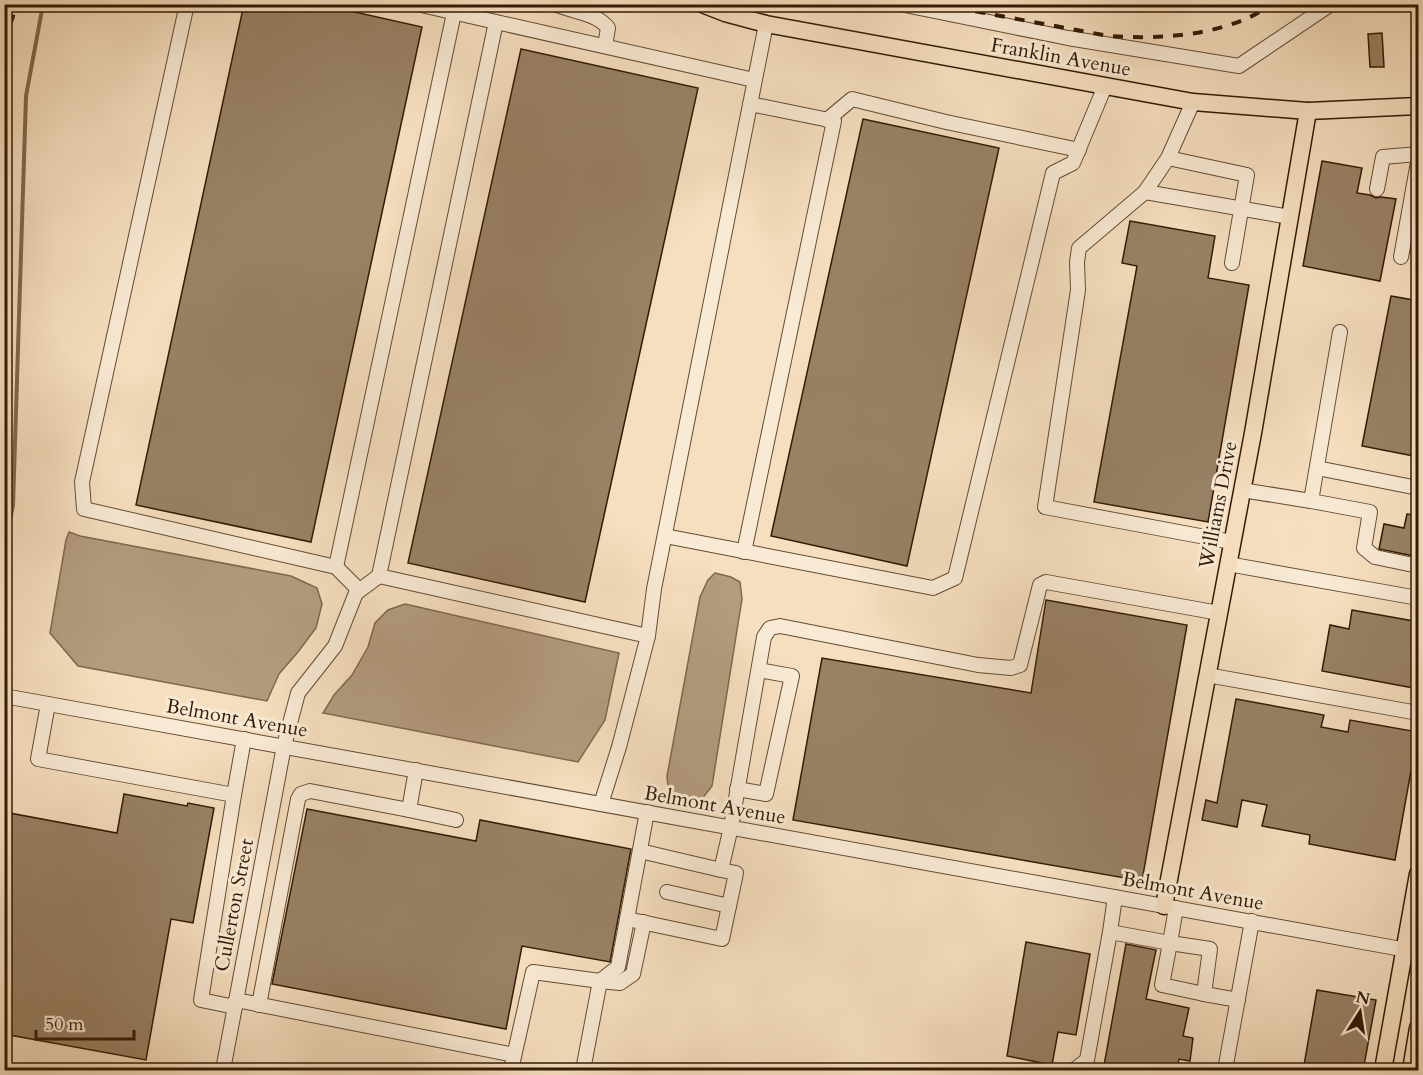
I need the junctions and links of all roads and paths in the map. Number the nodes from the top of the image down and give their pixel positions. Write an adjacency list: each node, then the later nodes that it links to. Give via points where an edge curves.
1 (187, 4): 38 (street, via 82,482 84,509)
2 (417, 4): 7 (street)
3 (555, 4): 10 (street, via 604,23 608,28)
4 (702, 4): 9 (main road, Franklin Avenue)
5 (900, 4): 6 (street, via 1068,38 1239,66)
6 (1331, 4)
7 (454, 13): 8 (street); 38 (street)
8 (496, 21): 10 (street); 39 (street)
9 (766, 24): 11 (street); 12 (main road, Franklin Avenue)
10 (605, 46): 11 (street)
11 (754, 80): 14 (street)
12 (1105, 86): 13 (main road, Franklin Avenue); 18 (street)
13 (1193, 102): 16 (main road, Franklin Avenue); 20 (street)
14 (750, 104): 17 (street); 33 (street)
15 (1419, 106): 16 (main road, Franklin Avenue)
16 (1308, 111): 25 (main road, Williams Drive)
17 (827, 120): 18 (street, via 852,99); 35 (street, via 834,121)
18 (1079, 150): 35 (street, via 1073,163 1053,173 955,578 933,588)
19 (1419, 154): 22 (street, via 1383,157)
20 (1168, 158): 23 (street); 24 (street, via 1247,175)
21 (1419, 162): 26 (street)
22 (1377, 189)
23 (1145, 192): 24 (street); 34 (street, via 1080,248 1078,290 1045,507)
24 (1241, 209): 25 (street); 27 (street)
25 (1290, 217): 31 (main road, Williams Drive)
26 (1401, 257)
27 (1232, 263)
28 (1340, 332): 29 (street)
29 (1317, 468): 30 (street); 32 (street)
30 (1419, 488)
31 (1242, 490): 32 (street); 34 (main road, Williams Drive)
32 (1311, 501): 37 (street, via 1370,512 1364,548 1375,557)
33 (665, 536): 35 (street); 43 (street)
34 (1232, 542): 36 (main road, Williams Drive)
35 (744, 552)
36 (1228, 564): 41 (street); 42 (main road, Williams Drive)
37 (1419, 566)
38 (336, 567): 40 (street)
39 (379, 576): 40 (street); 43 (street)
40 (359, 590): 50 (street, Cullerton Street, via 335,646 298,693)
41 (1419, 598)
42 (1219, 613): 44 (street, via 1046,582 1040,585 1020,665 1011,668 780,626 770,628 764,637); 45 (main road, Williams Drive)
43 (648, 636): 54 (street)
44 (759, 670): 52 (street); 52 (street, via 792,676 766,794)
45 (1207, 675): 48 (street); 67 (main road, Williams Drive)
46 (4, 696): 47 (street, Belmont Avenue)
47 (48, 704): 49 (street, Belmont Avenue); 53 (street, via 38,759)
48 (1419, 713)
49 (244, 739): 50 (street, Belmont Avenue); 53 (street)
50 (284, 746): 51 (street, Belmont Avenue); 59 (street, Cullerton Street)
51 (416, 770): 54 (street, Belmont Avenue); 55 (street)
52 (737, 789): 58 (street)
53 (234, 795): 77 (street, via 201,1000)
54 (601, 804): 56 (street, Belmont Avenue)
55 (409, 810): 57 (street); 60 (street, via 306,792 298,799)
56 (647, 812): 58 (street, Belmont Avenue); 61 (street)
57 (456, 820)
58 (730, 827): 62 (street); 65 (street, Belmont Avenue)
59 (266, 844): 60 (street); 77 (street, Cullerton Street)
60 (288, 849): 78 (street)
61 (640, 851): 62 (street); 68 (street)
62 (721, 870): 66 (street, via 736,873)
63 (1419, 874): 73 (main road)
64 (667, 892): 66 (street)
65 (1115, 897): 67 (street, Belmont Avenue); 71 (street)
66 (729, 906): 70 (street, via 722,939)
67 (1170, 907): 69 (street, Belmont Avenue); 72 (street)
68 (627, 919): 70 (street); 74 (street, via 618,967)
69 (1252, 921): 73 (street, Belmont Avenue); 76 (street)
70 (644, 922): 74 (street, via 633,974 620,983)
71 (1110, 932): 72 (street); 85 (street, via 1087,1060)
72 (1170, 943): 75 (street, via 1162,985); 75 (street, via 1210,949)
73 (1412, 950): 87 (main road)
74 (600, 981): 80 (street, via 533,972); 84 (street)
75 (1203, 993): 76 (street)
76 (1238, 1000): 86 (street)
77 (236, 1004): 78 (street); 81 (street, Cullerton Street)
78 (259, 1005): 80 (street)
79 (1419, 1028): 82 (main road)
80 (514, 1055): 83 (street)
81 (225, 1070)
82 (1412, 1070)
83 (511, 1071)
84 (583, 1071)
85 (1074, 1071)
86 (1225, 1071)
87 (1383, 1071)

